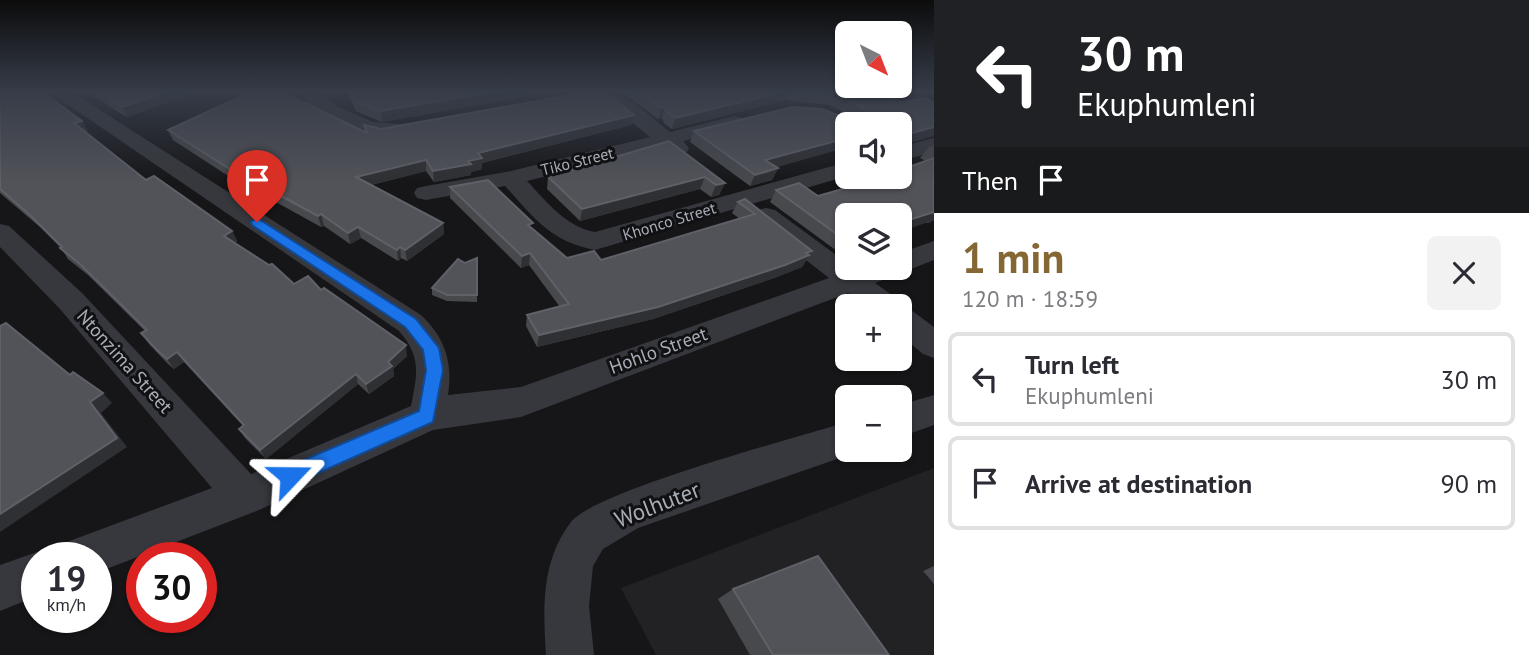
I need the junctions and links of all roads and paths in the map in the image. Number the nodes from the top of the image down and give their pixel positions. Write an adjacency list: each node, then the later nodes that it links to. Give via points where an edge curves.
1 (104, 122): 24 (street, via 410,323 431,348 435,370)
2 (355, 122): 5 (street, via 382,131)
3 (644, 122): 6 (street)
4 (735, 122): 6 (street, Tiko Street)
5 (425, 125)
6 (667, 139): 9 (street); 11 (street, Tiko Street)
7 (934, 145): 8 (street)
8 (912, 150)
9 (700, 165)
10 (835, 172): 14 (street, Khonco Street)
11 (511, 178): 13 (street, Tiko Street); 14 (street, Khonco Street, via 561,230 581,241 607,240)
12 (722, 182): 14 (street)
13 (426, 193)
14 (744, 199): 18 (street)
15 (0, 232): 27 (street, Ntonzima Street, via 71,301)
16 (934, 250): 17 (street)
17 (912, 258)
18 (835, 268)
19 (851, 280): 20 (street); 24 (street, Hohlo Street, via 521,402)
20 (869, 294)
21 (912, 328): 22 (street)
22 (934, 345)
23 (934, 410): 25 (street)
24 (427, 416): 27 (street, Hohlo Street)
25 (912, 417)
26 (835, 443): 31 (street, Wolhuter, via 627,511 588,534 572,561 566,606)
27 (245, 496): 28 (street, Hohlo Street)
28 (112, 546)
29 (21, 580): 30 (street)
30 (0, 588)
31 (570, 655)

